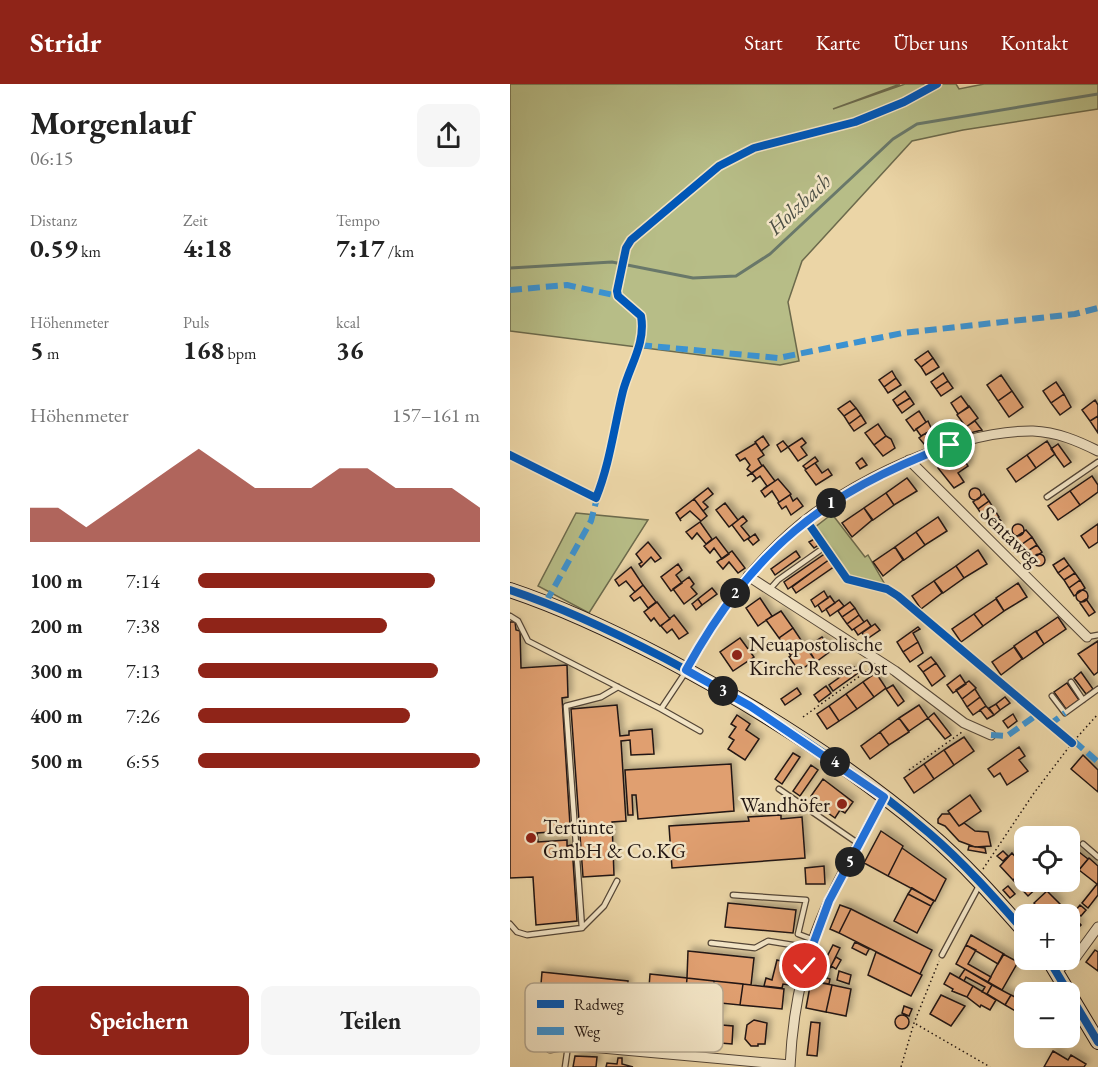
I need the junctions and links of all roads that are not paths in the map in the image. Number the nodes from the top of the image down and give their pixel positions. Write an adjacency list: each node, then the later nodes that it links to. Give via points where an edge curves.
1 (1098, 451): 2 (street, via 1074,439 1025,432 994,433)
2 (909, 460): 6 (street, via 806,520); 11 (street, Sentaweg)
3 (1097, 464): 4 (lane)
4 (1047, 497)
5 (819, 551): 7 (lane)
6 (748, 576): 7 (street); 12 (street)
7 (770, 590): 20 (street, via 970,726)
8 (510, 591): 12 (street, via 585,619)
9 (510, 616): 14 (lane, via 518,621 528,641)
10 (1098, 634): 11 (lane)
11 (1087, 637)
12 (686, 670): 18 (lane); 22 (street, via 750,706)
13 (1071, 682): 17 (lane)
14 (618, 687): 18 (lane); 32 (lane, via 601,697 566,706)
15 (1098, 689): 17 (lane)
16 (1052, 696): 17 (lane, via 1065,713)
17 (1083, 700)
18 (661, 709): 19 (lane)
19 (700, 731)
20 (991, 735)
21 (779, 789): 23 (lane)
22 (884, 797): 23 (street); 27 (street)
23 (859, 844): 35 (street)
24 (1083, 844): 25 (lane)
25 (1098, 857)
26 (617, 881): 32 (lane, via 604,906)
27 (981, 882): 29 (street); 37 (lane)
28 (733, 895): 35 (lane, via 806,900 798,933)
29 (1014, 920)
30 (510, 924): 32 (lane, via 527,935)
31 (1098, 927): 33 (street)
32 (582, 928)
33 (1095, 938): 36 (street)
34 (711, 943): 35 (lane, via 755,948 768,941)
35 (812, 944): 42 (street, via 795,1015)
36 (1080, 953)
37 (942, 955)
38 (1056, 970): 39 (street)
39 (1098, 1042)
40 (567, 1052): 43 (lane)
41 (642, 1052): 42 (street)
42 (790, 1066)
43 (565, 1067)

